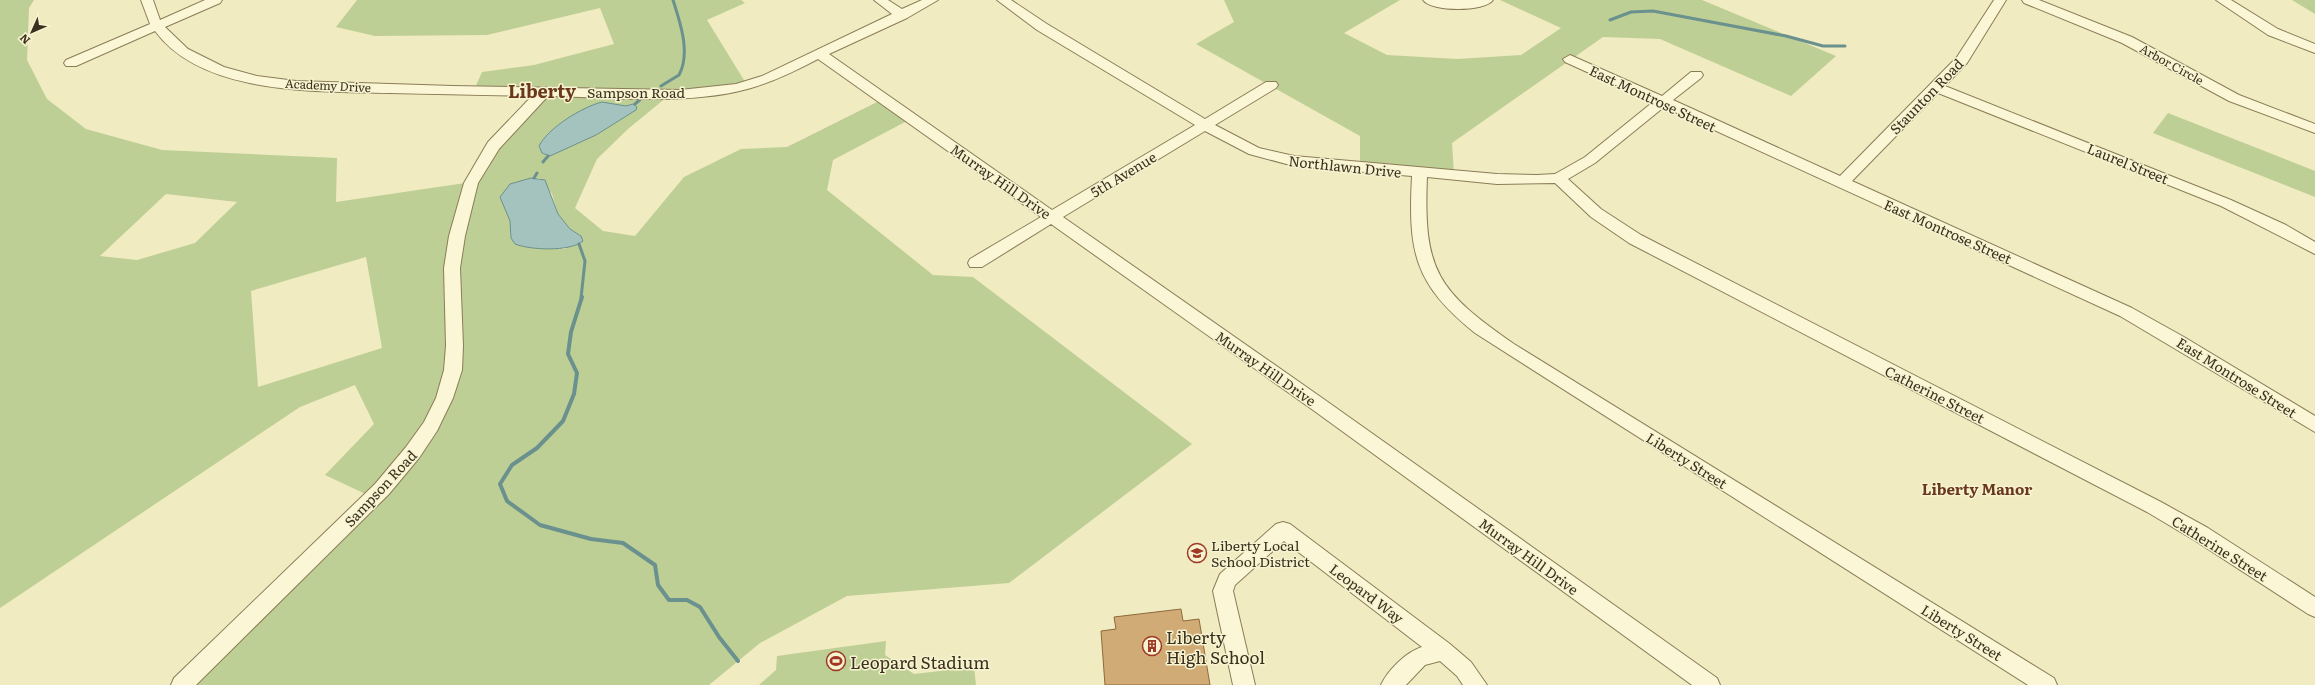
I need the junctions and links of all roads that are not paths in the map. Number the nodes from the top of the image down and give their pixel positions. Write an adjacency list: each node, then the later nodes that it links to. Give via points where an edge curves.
1 (147, 0): 13 (street, Academy Drive)
2 (216, 0): 13 (street)
3 (880, 0): 12 (street)
4 (932, 0): 12 (street, Sampson Road)
5 (1003, 0): 24 (street, Northlawn Drive, via 1042,27)
6 (1429, 0): 7 (street, via 1450,6)
7 (1487, 0)
8 (2000, 0): 21 (street, Staunton Road, via 1971,48)
9 (2014, 0): 14 (street, via 2060,18)
10 (2028, 0): 14 (street, Arbor Circle)
11 (2222, 0): 15 (street, via 2273,32)
12 (902, 15): 16 (street, Sampson Road)
13 (157, 25): 18 (street); 22 (street, Academy Drive, via 171,41 196,60 219,70 256,79 341,86)
14 (2091, 26): 25 (street, Arbor Circle, via 2150,51 2234,98)
15 (2315, 49)
16 (820, 54): 22 (street, Sampson Road, via 761,80 724,90); 29 (street, Murray Hill Drive)
17 (1570, 59): 23 (street, East Montrose Street)
18 (71, 62)
19 (1696, 75): 23 (street, Northlawn Drive)
20 (1270, 85): 24 (street, 5th Avenue)
21 (1936, 87): 28 (street, Staunton Road); 30 (street, Laurel Street, via 2226,203 2282,229)
22 (544, 92): 35 (street, Sampson Road, via 494,145 471,184 452,264 451,284 456,336 454,363 444,398 429,431 409,459 382,489)
23 (1662, 102): 27 (street, Northlawn Drive, via 1590,160); 28 (street, East Montrose Street)
24 (1204, 125): 26 (street, Northlawn Drive, via 1245,147 1280,159); 29 (street, 5th Avenue)
25 (2315, 129)
26 (1420, 173): 27 (street, Northlawn Drive, via 1536,180); 40 (street, Liberty Street, via 1417,223 1422,258 1437,288 1468,320 1508,348)
27 (1558, 178): 33 (street, Catherine Street, via 1596,213 1635,239 2154,507)
28 (1842, 183): 32 (street, East Montrose Street, via 2126,312 2178,341)
29 (1052, 217): 31 (street, 5th Avenue); 39 (street, Murray Hill Drive)
30 (2315, 249)
31 (976, 263)
32 (2315, 426)
33 (2315, 608)
34 (1444, 651): 36 (street, Leopard Way, via 1283,530 1227,580 1223,591); 37 (street, via 1418,658); 38 (street, Leopard Way, via 1464,669)
35 (182, 685)
36 (1244, 685)
37 (1392, 685)
38 (1476, 685)
39 (1709, 685)
40 (2046, 685)

